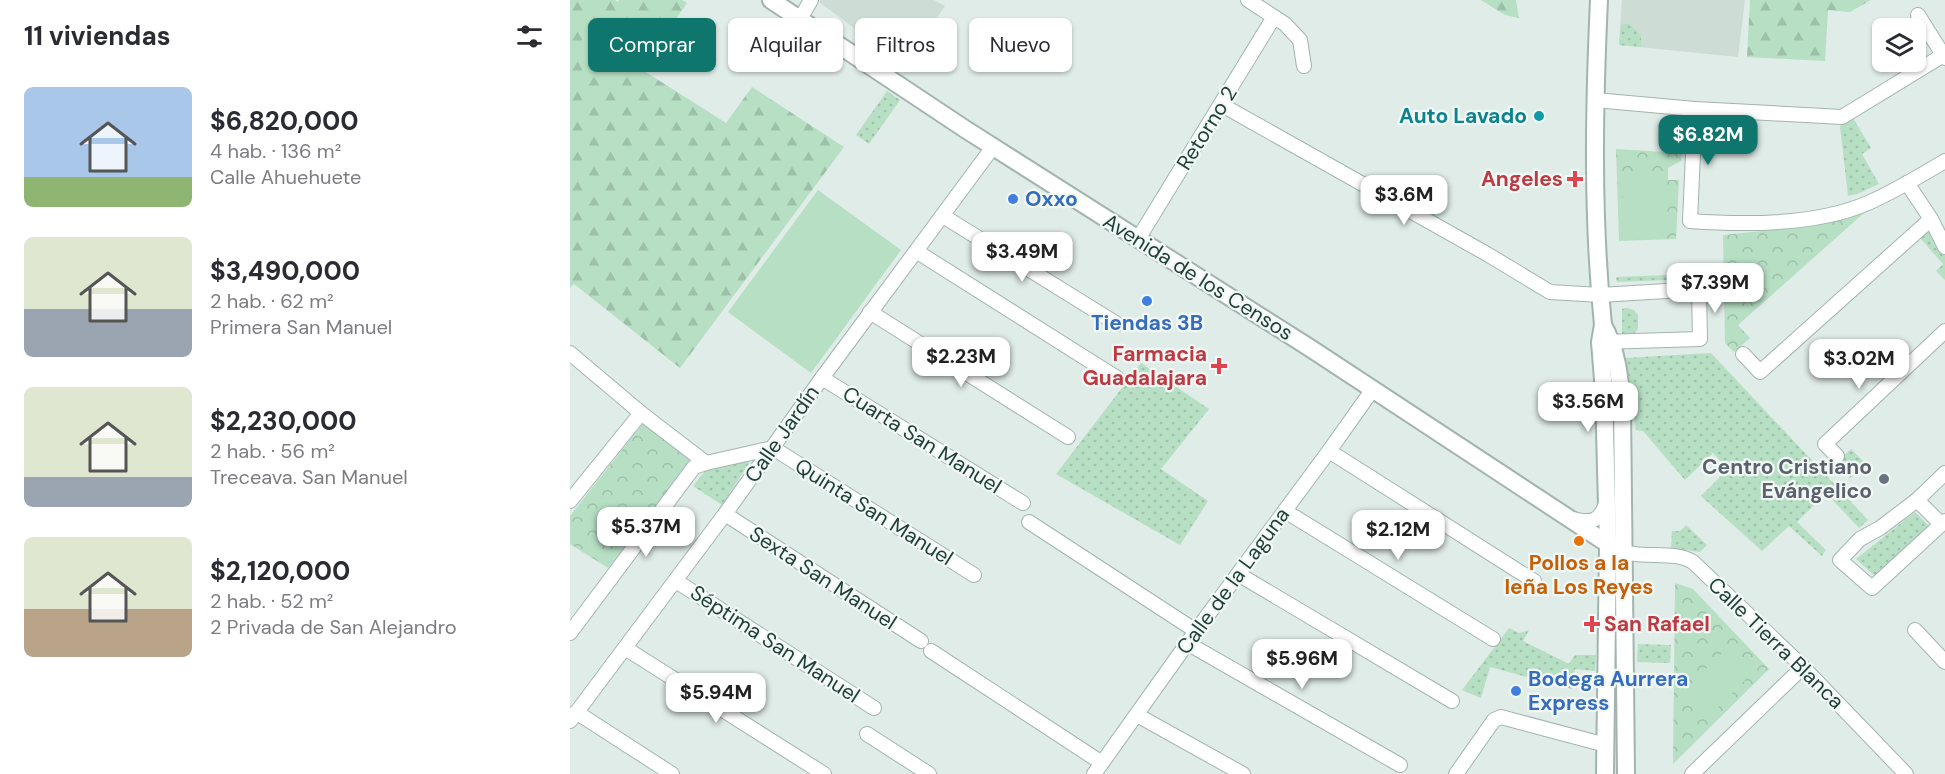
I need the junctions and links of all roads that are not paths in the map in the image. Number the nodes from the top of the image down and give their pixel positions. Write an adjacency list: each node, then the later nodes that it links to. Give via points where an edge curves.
1 (771, 0): 7 (street, Avenida de los Censos)
2 (811, 0): 8 (street)
3 (1248, 0): 6 (street)
4 (1599, 0): 12 (street)
5 (1918, 15): 10 (street)
6 (1274, 17): 11 (street, via 1300,40); 13 (street, Retorno 2)
7 (798, 18)
8 (801, 18)
9 (843, 48): 15 (street, Avenida de los Censos)
10 (1944, 55): 14 (street, via 1842,117)
11 (1304, 66)
12 (1595, 100): 14 (street); 23 (street)
13 (1222, 105): 20 (street, Retorno 2); 23 (street, via 1550,292)
14 (1695, 109): 17 (street, via 1690,221 1727,224 1801,219 1866,204)
15 (993, 147): 18 (street, Calle Jardín); 20 (street, Avenida de los Censos)
16 (1945, 161): 17 (street)
17 (1907, 183): 19 (street)
18 (944, 216): 22 (street, Calle Jardín); 25 (street)
19 (1931, 219): 21 (street); 29 (street, via 1760,372)
20 (1138, 239): 32 (street, Avenida de los Censos)
21 (1945, 247)
22 (916, 251): 24 (street, Calle Jardín); 31 (street)
23 (1600, 295): 27 (street); 27 (street, via 1699,289 1700,339)
24 (870, 312): 30 (street, Calle Jardín); 34 (street)
25 (1117, 324)
26 (1945, 331): 37 (street, via 1825,444)
27 (1605, 336): 42 (street); 50 (street, via 1620,379)
28 (570, 353): 33 (street)
29 (1743, 354)
30 (822, 378): 35 (street, Calle Jardín); 43 (street, Cuarta San Manuel)
31 (1117, 378)
32 (1373, 389): 36 (street, Calle de la Laguna); 46 (street, Avenida de los Censos)
33 (641, 413): 38 (street); 41 (street)
34 (1068, 437)
35 (774, 448): 38 (street); 45 (street, Calle Jardín); 52 (street, Quinta San Manuel)
36 (1329, 452): 44 (street, Calle de la Laguna); 54 (street)
37 (1837, 456)
38 (706, 463): 57 (street, via 694,467)
39 (1945, 473): 40 (street)
40 (1917, 500): 48 (street); 48 (street, via 1860,539 1840,560 1872,588)
41 (570, 501)
42 (1607, 501): 46 (street, via 1594,520); 49 (street)
43 (1023, 503)
44 (1285, 511): 51 (street, Calle de la Laguna); 58 (street)
45 (725, 514): 53 (street, Calle Jardín); 70 (street, Sexta San Manuel, via 926,646)
46 (1570, 519): 49 (street, Avenida de los Censos)
47 (1029, 522): 56 (street)
48 (1943, 522)
49 (1608, 544): 50 (street, Avenida de los Censos); 68 (street)
50 (1625, 553): 62 (street, Calle Tierra Blanca, via 1693,562); 77 (street)
51 (1238, 574): 56 (street, Calle de la Laguna); 63 (street)
52 (974, 575)
53 (676, 581): 60 (street, Calle Jardín); 64 (street, Séptima San Manuel)
54 (1534, 581)
55 (1915, 630): 61 (street)
56 (1196, 631): 59 (street, Calle de la Laguna)
57 (570, 633)
58 (1493, 639)
59 (1187, 643): 65 (street, Calle de la Laguna); 69 (street)
60 (625, 648): 66 (street, Calle Jardín); 72 (street)
61 (1945, 662)
62 (1803, 667): 78 (street); 79 (street, Calle Tierra Blanca)
63 (1452, 701)
64 (874, 708)
65 (1137, 715): 70 (street, Calle de la Laguna); 74 (street)
66 (573, 717): 71 (street)
67 (867, 734): 73 (street)
68 (1606, 745): 75 (street, via 1501,717 1494,720); 76 (street)
69 (1400, 765)
70 (1098, 769)
71 (672, 774)
72 (824, 774)
73 (929, 774)
74 (1243, 774)
75 (1456, 774)
76 (1605, 774)
77 (1626, 774)
78 (1692, 774)
79 (1906, 774)

